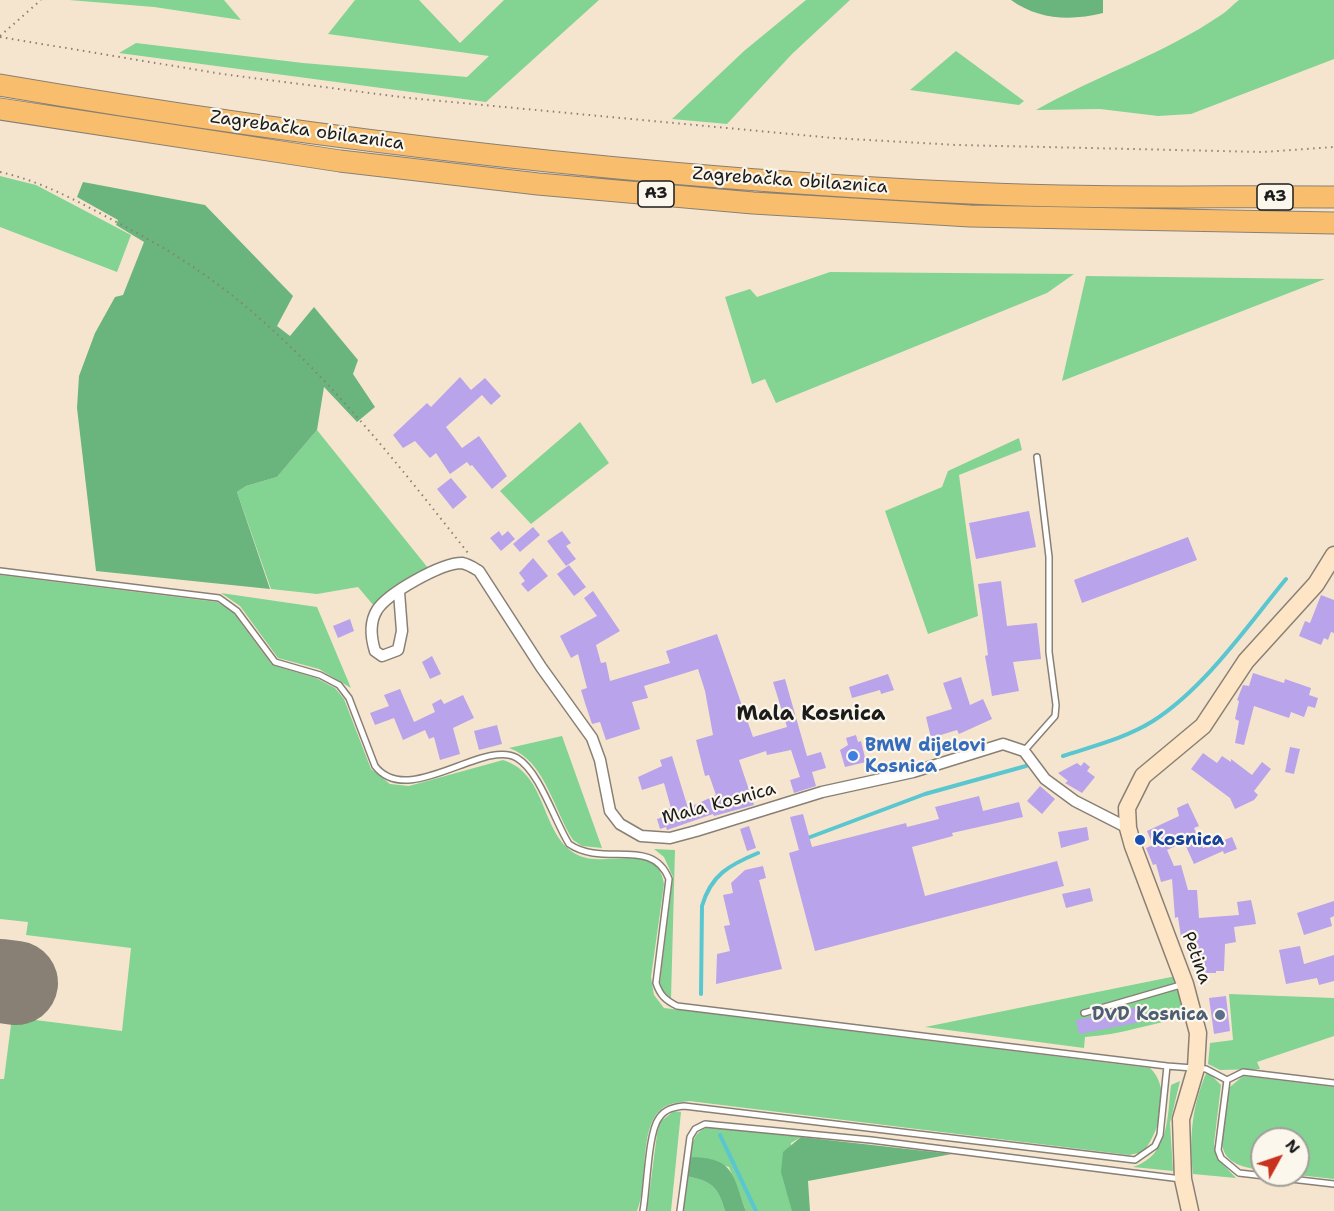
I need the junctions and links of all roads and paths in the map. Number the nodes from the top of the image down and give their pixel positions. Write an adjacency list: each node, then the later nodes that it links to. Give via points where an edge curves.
1 (41, 0): 2 (path)
2 (0, 37): 5 (path, via 222,74 409,98 833,138 1263,152)
3 (0, 85): 7 (highway, Zagrebačka obilaznica / A3, via 342,138 754,179 972,193)
4 (0, 109): 8 (highway, Zagrebačka obilaznica / A3, via 340,161 753,203 970,216)
5 (1334, 147)
6 (0, 172): 12 (path, via 55,189 122,225 199,271 262,323 326,382 450,530)
7 (1334, 197)
8 (1334, 223)
9 (1038, 457): 14 (lane, via 1049,557 1049,652 1056,705 1055,716)
10 (1334, 555): 15 (street, Petina, via 1316,584 1246,661 1203,726 1143,776 1130,799)
11 (0, 571): 18 (lane, via 219,598 237,611 275,662 339,685 349,698 375,766 381,775 393,780 410,781 500,754 517,758 533,774 569,844 594,855 647,855 665,868 669,879 656,983 659,992 676,1006)
12 (479, 571): 13 (street, via 462,563 446,566); 14 (street, Mala Kosnica, via 592,738 610,811 620,824 641,836 670,838 994,746 1011,745)
13 (399, 592): 13 (street, via 377,610 372,626 375,651 382,656 398,650 402,643)
14 (1024, 751): 15 (street, via 1052,784 1089,809)
15 (1128, 828): 16 (street, Petina)
16 (1185, 984): 17 (lane); 19 (street, Petina, via 1198,1034)
17 (1084, 1013)
18 (1167, 1066): 19 (lane); 24 (lane, via 1160,1135 1155,1146 1136,1160 673,1107 664,1112 655,1126)
19 (1196, 1068): 20 (lane); 22 (street, Petina, via 1181,1119)
20 (1227, 1080): 21 (lane, via 1243,1072); 23 (lane, via 1218,1150 1230,1167 1239,1173)
21 (1334, 1083)
22 (1183, 1179): 25 (lane, via 871,1140 705,1124 694,1129 690,1137); 26 (street, Petina)
23 (1334, 1184)
24 (643, 1211)
25 (680, 1211)
26 (1190, 1211)

